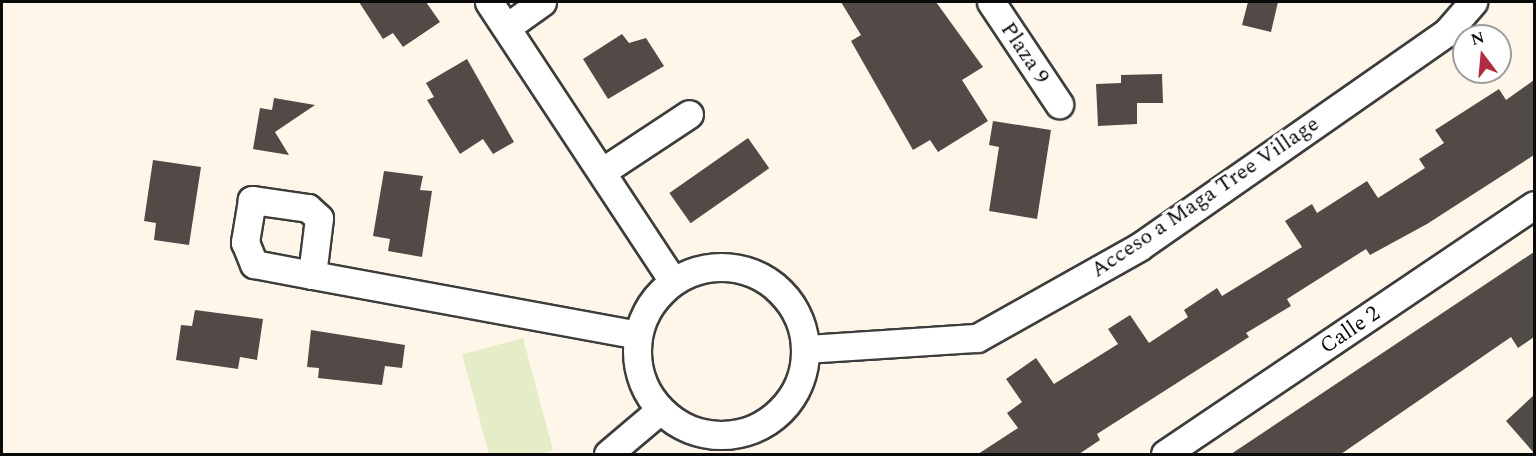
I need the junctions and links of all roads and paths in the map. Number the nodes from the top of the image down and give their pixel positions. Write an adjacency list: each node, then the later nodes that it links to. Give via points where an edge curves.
1 (489, 2): 5 (street)
2 (542, 2): 5 (street)
3 (991, 2): 6 (street, Plaza 9)
4 (1473, 2): 13 (street, Acceso a Maga Tree Village, via 1447,32 1139,247 977,338)
5 (507, 27): 8 (street)
6 (1059, 104)
7 (689, 114): 8 (street)
8 (603, 171): 11 (street)
9 (1534, 205): 16 (street, Calle 2)
10 (312, 275): 12 (street)
11 (673, 281): 12 (street, via 651,305); 13 (street, via 722,267 770,283 789,301)
12 (638, 336): 14 (street, via 639,371)
13 (806, 349): 14 (street, via 801,377 788,403 757,426 711,435 683,427)
14 (660, 410): 15 (street)
15 (608, 454)
16 (1166, 454)

